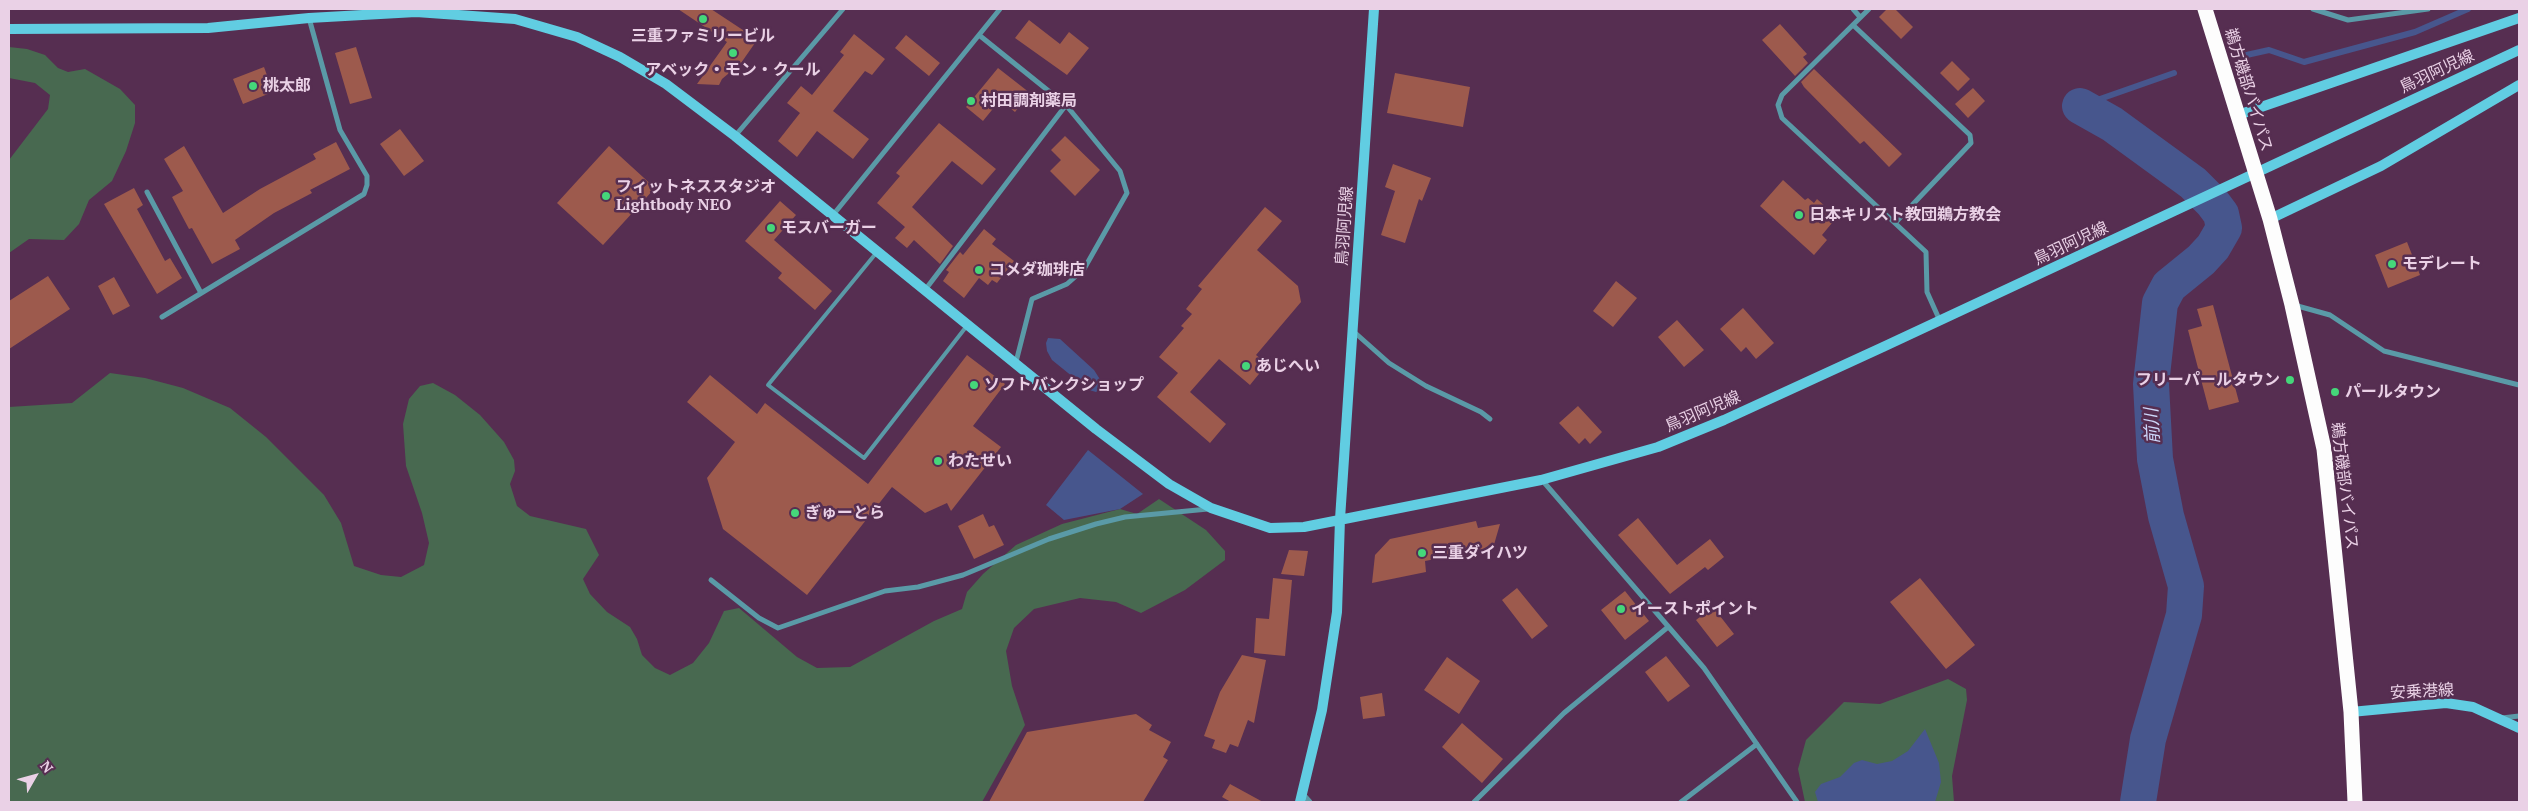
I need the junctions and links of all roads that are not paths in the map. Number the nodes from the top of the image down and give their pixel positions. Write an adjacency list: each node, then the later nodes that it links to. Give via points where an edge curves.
1 (843, 9): 19 (street)
2 (1000, 9): 14 (street)
3 (1374, 9): 31 (main road, 鳥羽阿児線)
4 (1853, 9): 9 (street)
5 (1869, 9): 9 (street)
6 (2205, 9): 18 (highway, 鵜方磯部バイパス)
7 (2313, 9): 8 (street, via 2348,20)
8 (2428, 9)
9 (1860, 17): 12 (street)
10 (309, 18): 13 (main road, via 208,28); 19 (main road, via 416,12 515,19 577,37 620,57 666,84); 26 (street, via 340,130 367,176 364,194)
11 (2519, 18): 18 (main road)
12 (1853, 25): 23 (street, via 1970,135 1971,143); 23 (street, via 1782,95 1778,105 1782,118)
13 (9, 29)
14 (979, 35): 17 (street); 21 (street)
15 (2519, 50): 29 (main road, 鳥羽阿児線)
16 (2519, 85): 22 (main road, via 2381,166)
17 (1066, 105): 25 (street); 32 (street, via 1120,171 1127,193 1084,269 1067,284 1032,299)
18 (2238, 116): 22 (highway, 鵜方磯部バイパス)
19 (735, 136): 21 (main road)
20 (146, 192): 26 (street)
21 (833, 216): 24 (main road)
22 (2270, 219): 27 (highway, 鵜方磯部バイパス)
23 (1896, 222): 29 (street, via 1926,252 1928,292)
24 (877, 252): 25 (main road); 30 (lane, via 768,385 864,458)
25 (925, 290): 30 (main road)
26 (201, 293): 28 (street)
27 (2292, 305): 33 (street, via 2330,315 2384,351); 40 (highway, 鵜方磯部バイパス, via 2324,449)
28 (162, 317)
29 (1940, 321): 35 (main road, 鳥羽阿児線, via 1707,427 1658,446)
30 (968, 325): 32 (main road)
31 (1353, 331): 34 (street, via 1389,363); 37 (main road, 鳥羽阿児線)
32 (1016, 362): 36 (main road, via 1162,479)
33 (2519, 385)
34 (1490, 419)
35 (1541, 480): 37 (main road, 鳥羽阿児線); 39 (street)
36 (1211, 508): 37 (main road, via 1270,528 1304,527); 38 (street, via 1125,517 1096,524 1049,539 963,575 918,587 885,590 778,628 759,618)
37 (1340, 520): 45 (main road, via 1337,612 1322,710)
38 (711, 580)
39 (1668, 627): 44 (street, via 1704,668); 47 (street, via 1564,713)
40 (2351, 712): 42 (main road, 安乗港線, via 2446,703 2473,707); 50 (highway, 鵜方磯部バイパス)
41 (2519, 716): 42 (street)
42 (2501, 718): 43 (main road, 安乗港線)
43 (2519, 728)
44 (1757, 744): 48 (street); 49 (street)
45 (1301, 798): 46 (street)
46 (1310, 802)
47 (1474, 802)
48 (1681, 802)
49 (1797, 802)
50 (2356, 802)

